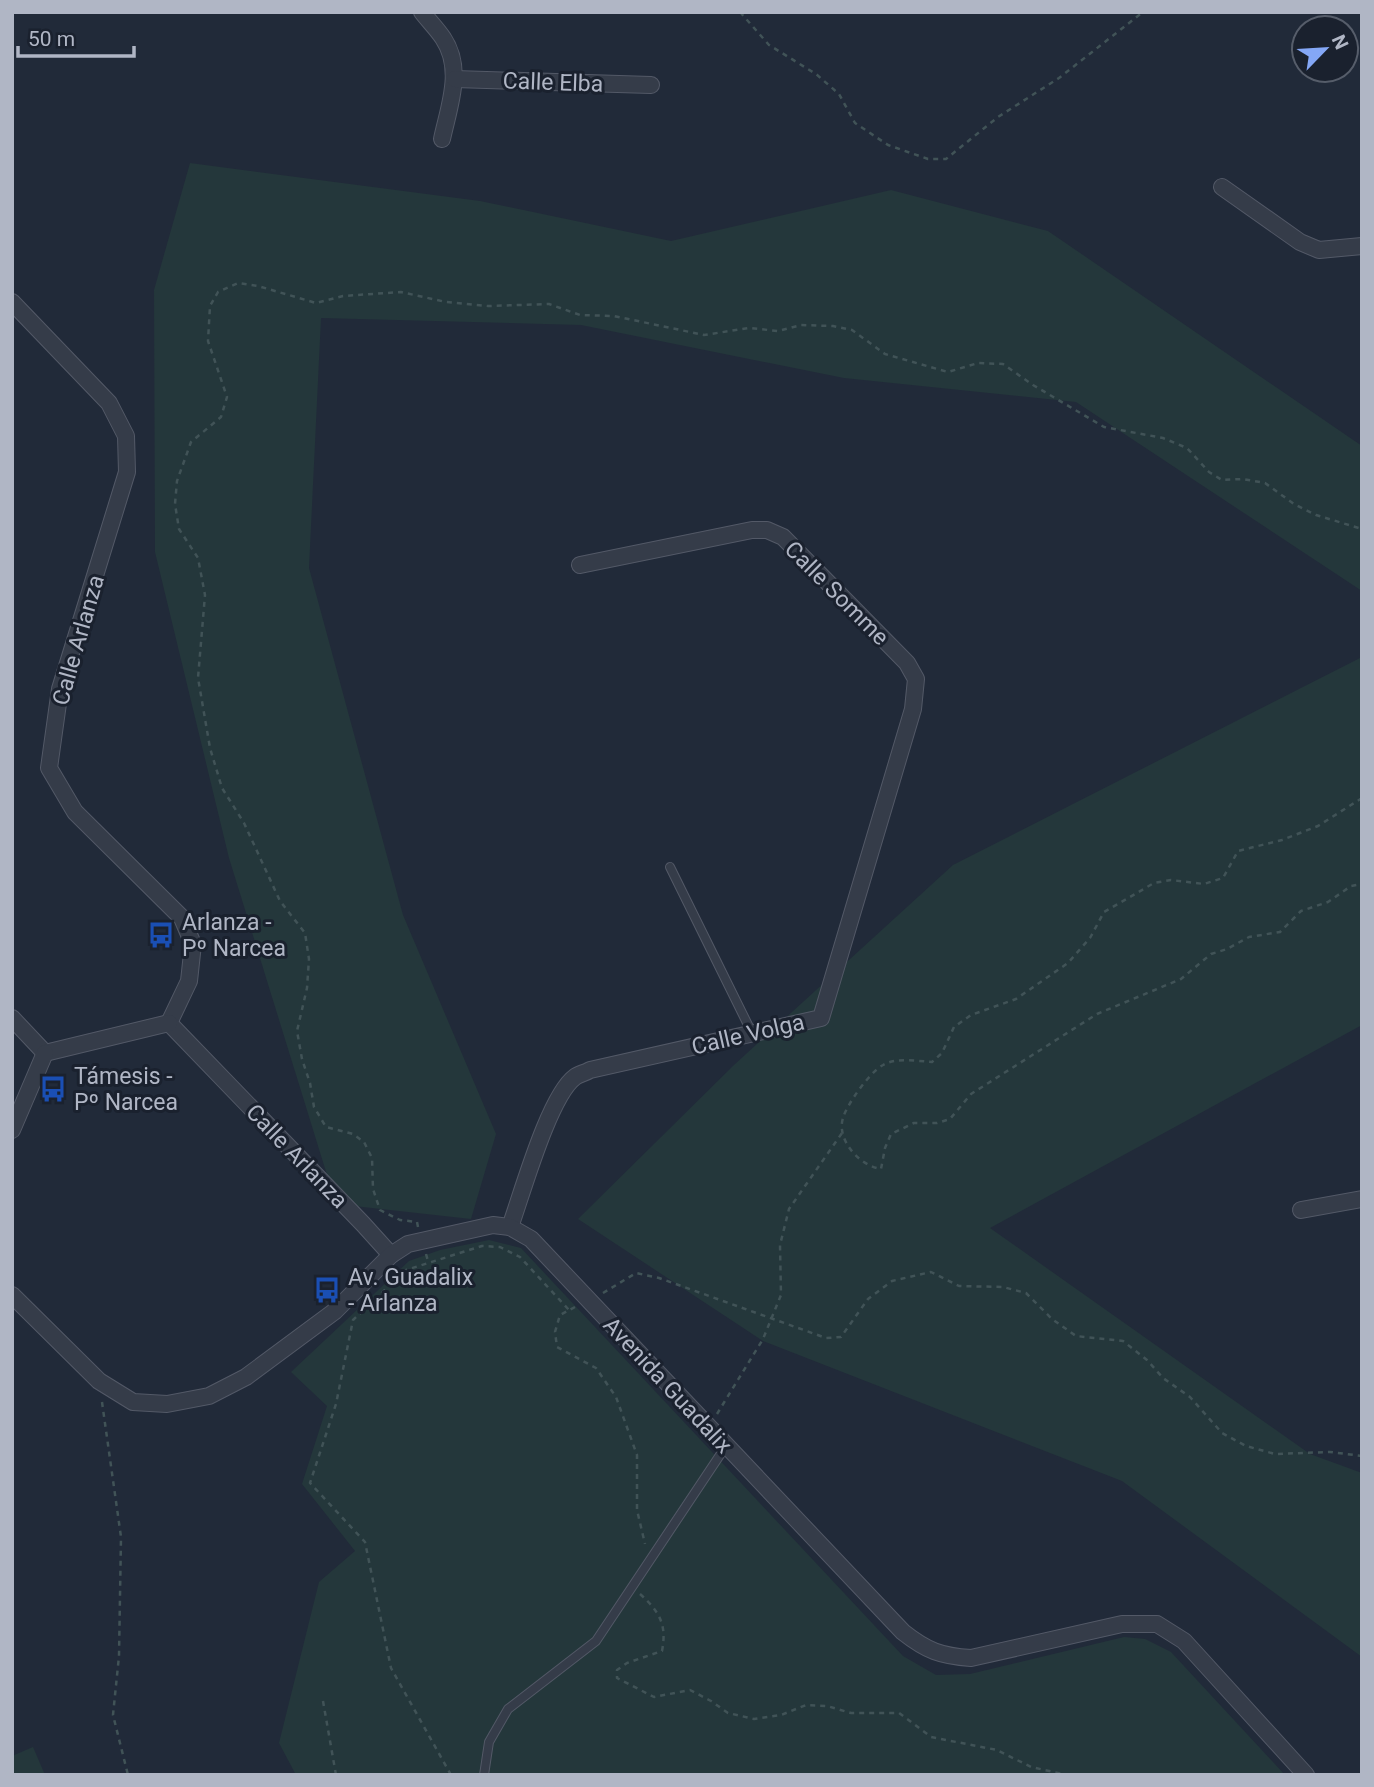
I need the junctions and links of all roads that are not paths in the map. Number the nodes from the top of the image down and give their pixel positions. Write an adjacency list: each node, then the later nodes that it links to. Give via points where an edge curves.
1 (422, 12): 2 (street, via 444,39 453,58)
2 (455, 79): 3 (street, Calle Elba); 4 (street)
3 (651, 85)
4 (442, 139)
5 (1222, 187): 6 (street, via 1300,242 1319,250)
6 (1362, 246)
7 (12, 302): 12 (street, Calle Arlanza, via 109,403 126,436 127,472 60,689 49,768 75,812 182,918 193,944 189,981)
8 (580, 565): 9 (street, Calle Somme, via 767,530 783,537 907,663)
9 (916, 679): 13 (street, Calle Volga, via 913,709 821,1018)
10 (670, 867): 13 (lane)
11 (12, 1018): 14 (street)
12 (169, 1023): 14 (street); 19 (street, Calle Arlanza)
13 (752, 1033): 18 (street, Calle Volga, via 590,1070 575,1078 549,1120)
14 (45, 1054): 15 (street)
15 (12, 1130)
16 (1362, 1199): 17 (street)
17 (1301, 1210)
18 (510, 1227): 19 (street, via 494,1225 408,1244); 21 (street, Avenida Guadalix, via 531,1239)
19 (391, 1255): 20 (street, via 324,1319 246,1377 209,1396 167,1404 133,1402 99,1381)
20 (12, 1295)
21 (726, 1446): 22 (lane, via 596,1641 508,1709 489,1742); 23 (street, Avenida Guadalix, via 922,1647 946,1656 971,1658 1122,1624 1157,1624 1184,1641)
22 (484, 1775)
23 (1306, 1775)

